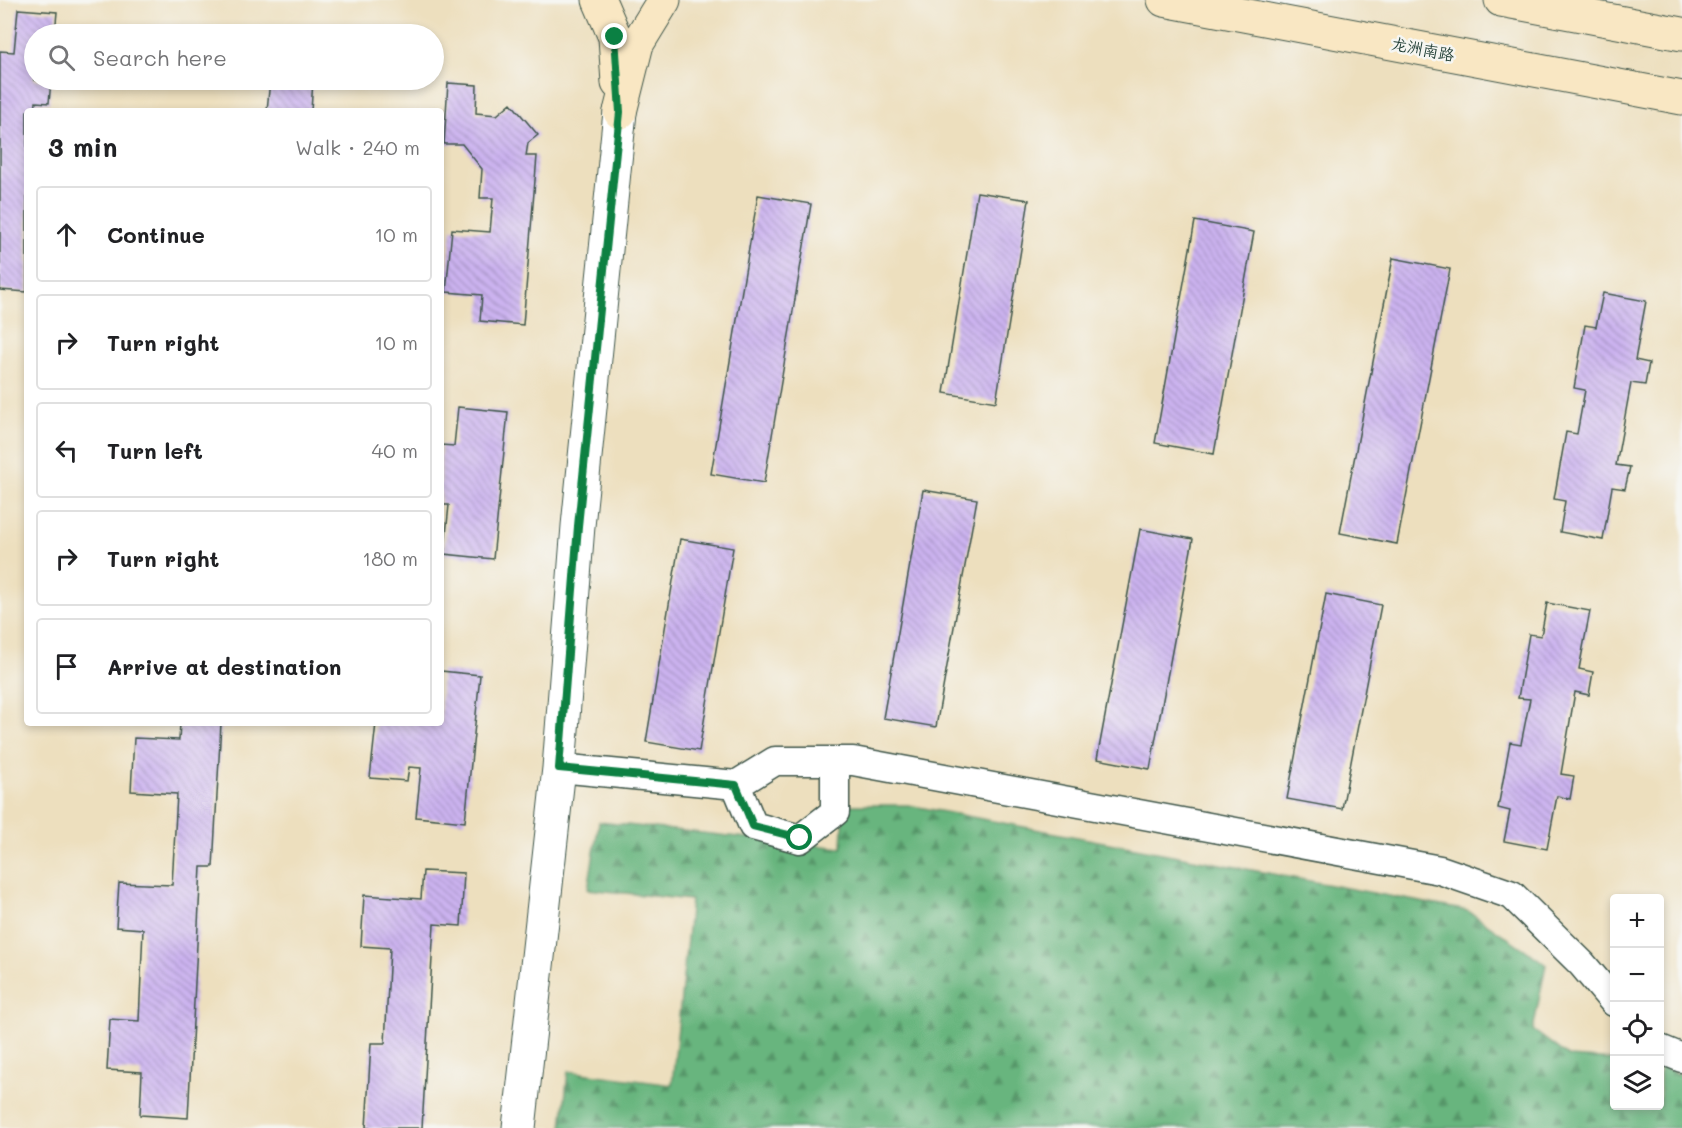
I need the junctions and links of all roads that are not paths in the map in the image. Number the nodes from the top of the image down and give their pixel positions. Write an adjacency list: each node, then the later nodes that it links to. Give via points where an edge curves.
1 (599, 0): 7 (main road, via 615,37)
2 (664, 0): 7 (main road, via 637,44)
3 (1164, 0): 6 (main road, 龙洲南路)
4 (1501, 0): 5 (main road)
5 (1682, 34)
6 (1682, 98)
7 (620, 112): 9 (street, via 578,526)
8 (835, 761): 10 (street, via 776,761); 10 (street, via 835,812 800,838 753,826); 11 (street, via 865,763 1440,870 1512,895)
9 (559, 768): 10 (street); 14 (street)
10 (736, 785)
11 (1610, 997)
12 (1664, 1051): 13 (street)
13 (1682, 1058)
14 (519, 1128)

